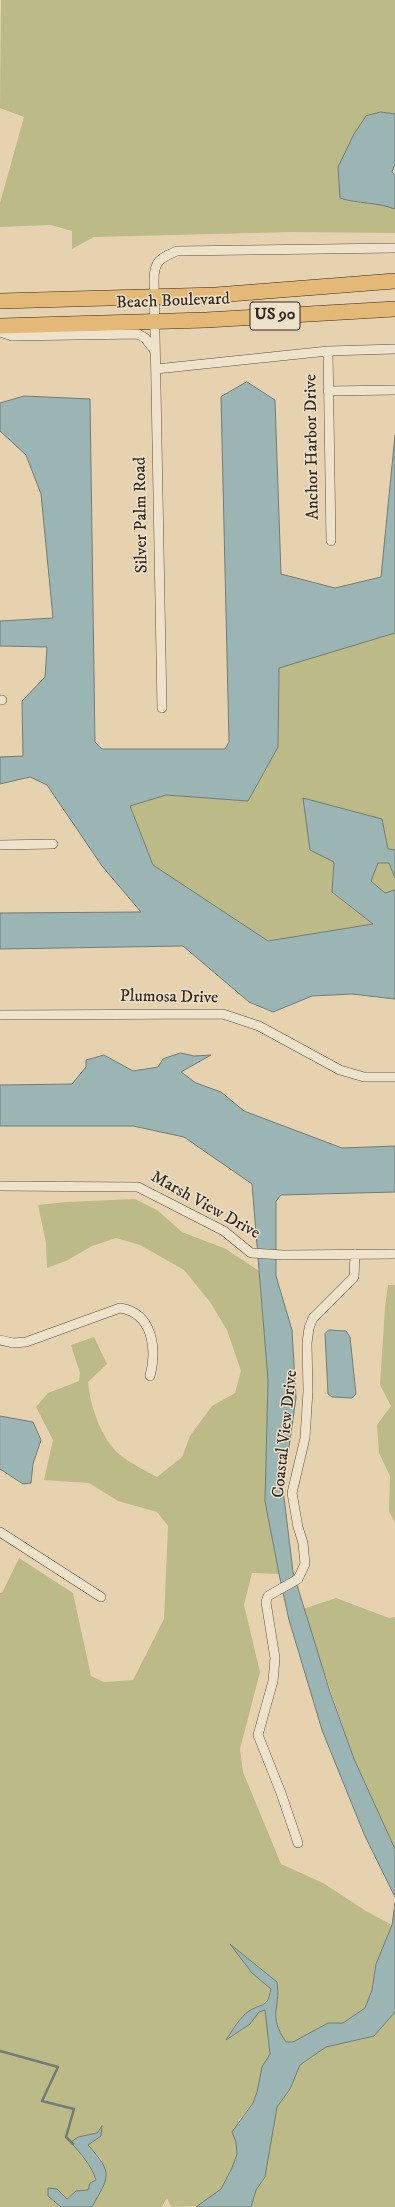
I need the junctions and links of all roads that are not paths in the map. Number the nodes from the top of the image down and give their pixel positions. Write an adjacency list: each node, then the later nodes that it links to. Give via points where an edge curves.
1 (395, 248): 3 (street, Silver Palm Road, via 177,251 160,258 155,267)
2 (395, 282): 3 (highway, US 90, via 275,292)
3 (154, 298): 4 (highway, US 90); 8 (street, Silver Palm Road)
4 (112, 299): 5 (highway, US 90); 6 (highway, via 88,308)
5 (0, 301)
6 (0, 309)
7 (395, 309): 8 (highway, Beach Boulevard / US 90)
8 (155, 322): 9 (highway, Beach Boulevard / US 90); 12 (street, Silver Palm Road)
9 (0, 326)
10 (0, 332): 12 (street, via 12,336 138,334 145,338)
11 (395, 350): 13 (street)
12 (155, 351): 14 (street, Silver Palm Road)
13 (328, 351): 14 (street); 16 (street, Anchor Harbor Drive)
14 (156, 369): 18 (street, Silver Palm Road)
15 (395, 390): 16 (street)
16 (328, 391): 17 (street, Anchor Harbor Drive)
17 (331, 541)
18 (162, 708)
19 (53, 844): 20 (street)
20 (0, 845)
21 (0, 1015): 22 (street, Plumosa Drive, via 223,1014 259,1026 340,1070 364,1077)
22 (395, 1078)
23 (0, 1186): 24 (street, Marsh View Drive, via 138,1187 224,1231 251,1253)
24 (355, 1254): 25 (street, Marsh View Drive); 30 (street, Coastal View Drive, via 354,1276 313,1318 308,1328 305,1438 292,1493 305,1564 298,1579 268,1596 266,1602 275,1658 273,1681 258,1735)
25 (395, 1254)
26 (0, 1340): 27 (street, via 26,1342 120,1308 131,1310 142,1318 152,1341 154,1360)
27 (150, 1376)
28 (0, 1532): 29 (street)
29 (100, 1596)
30 (298, 1843)

